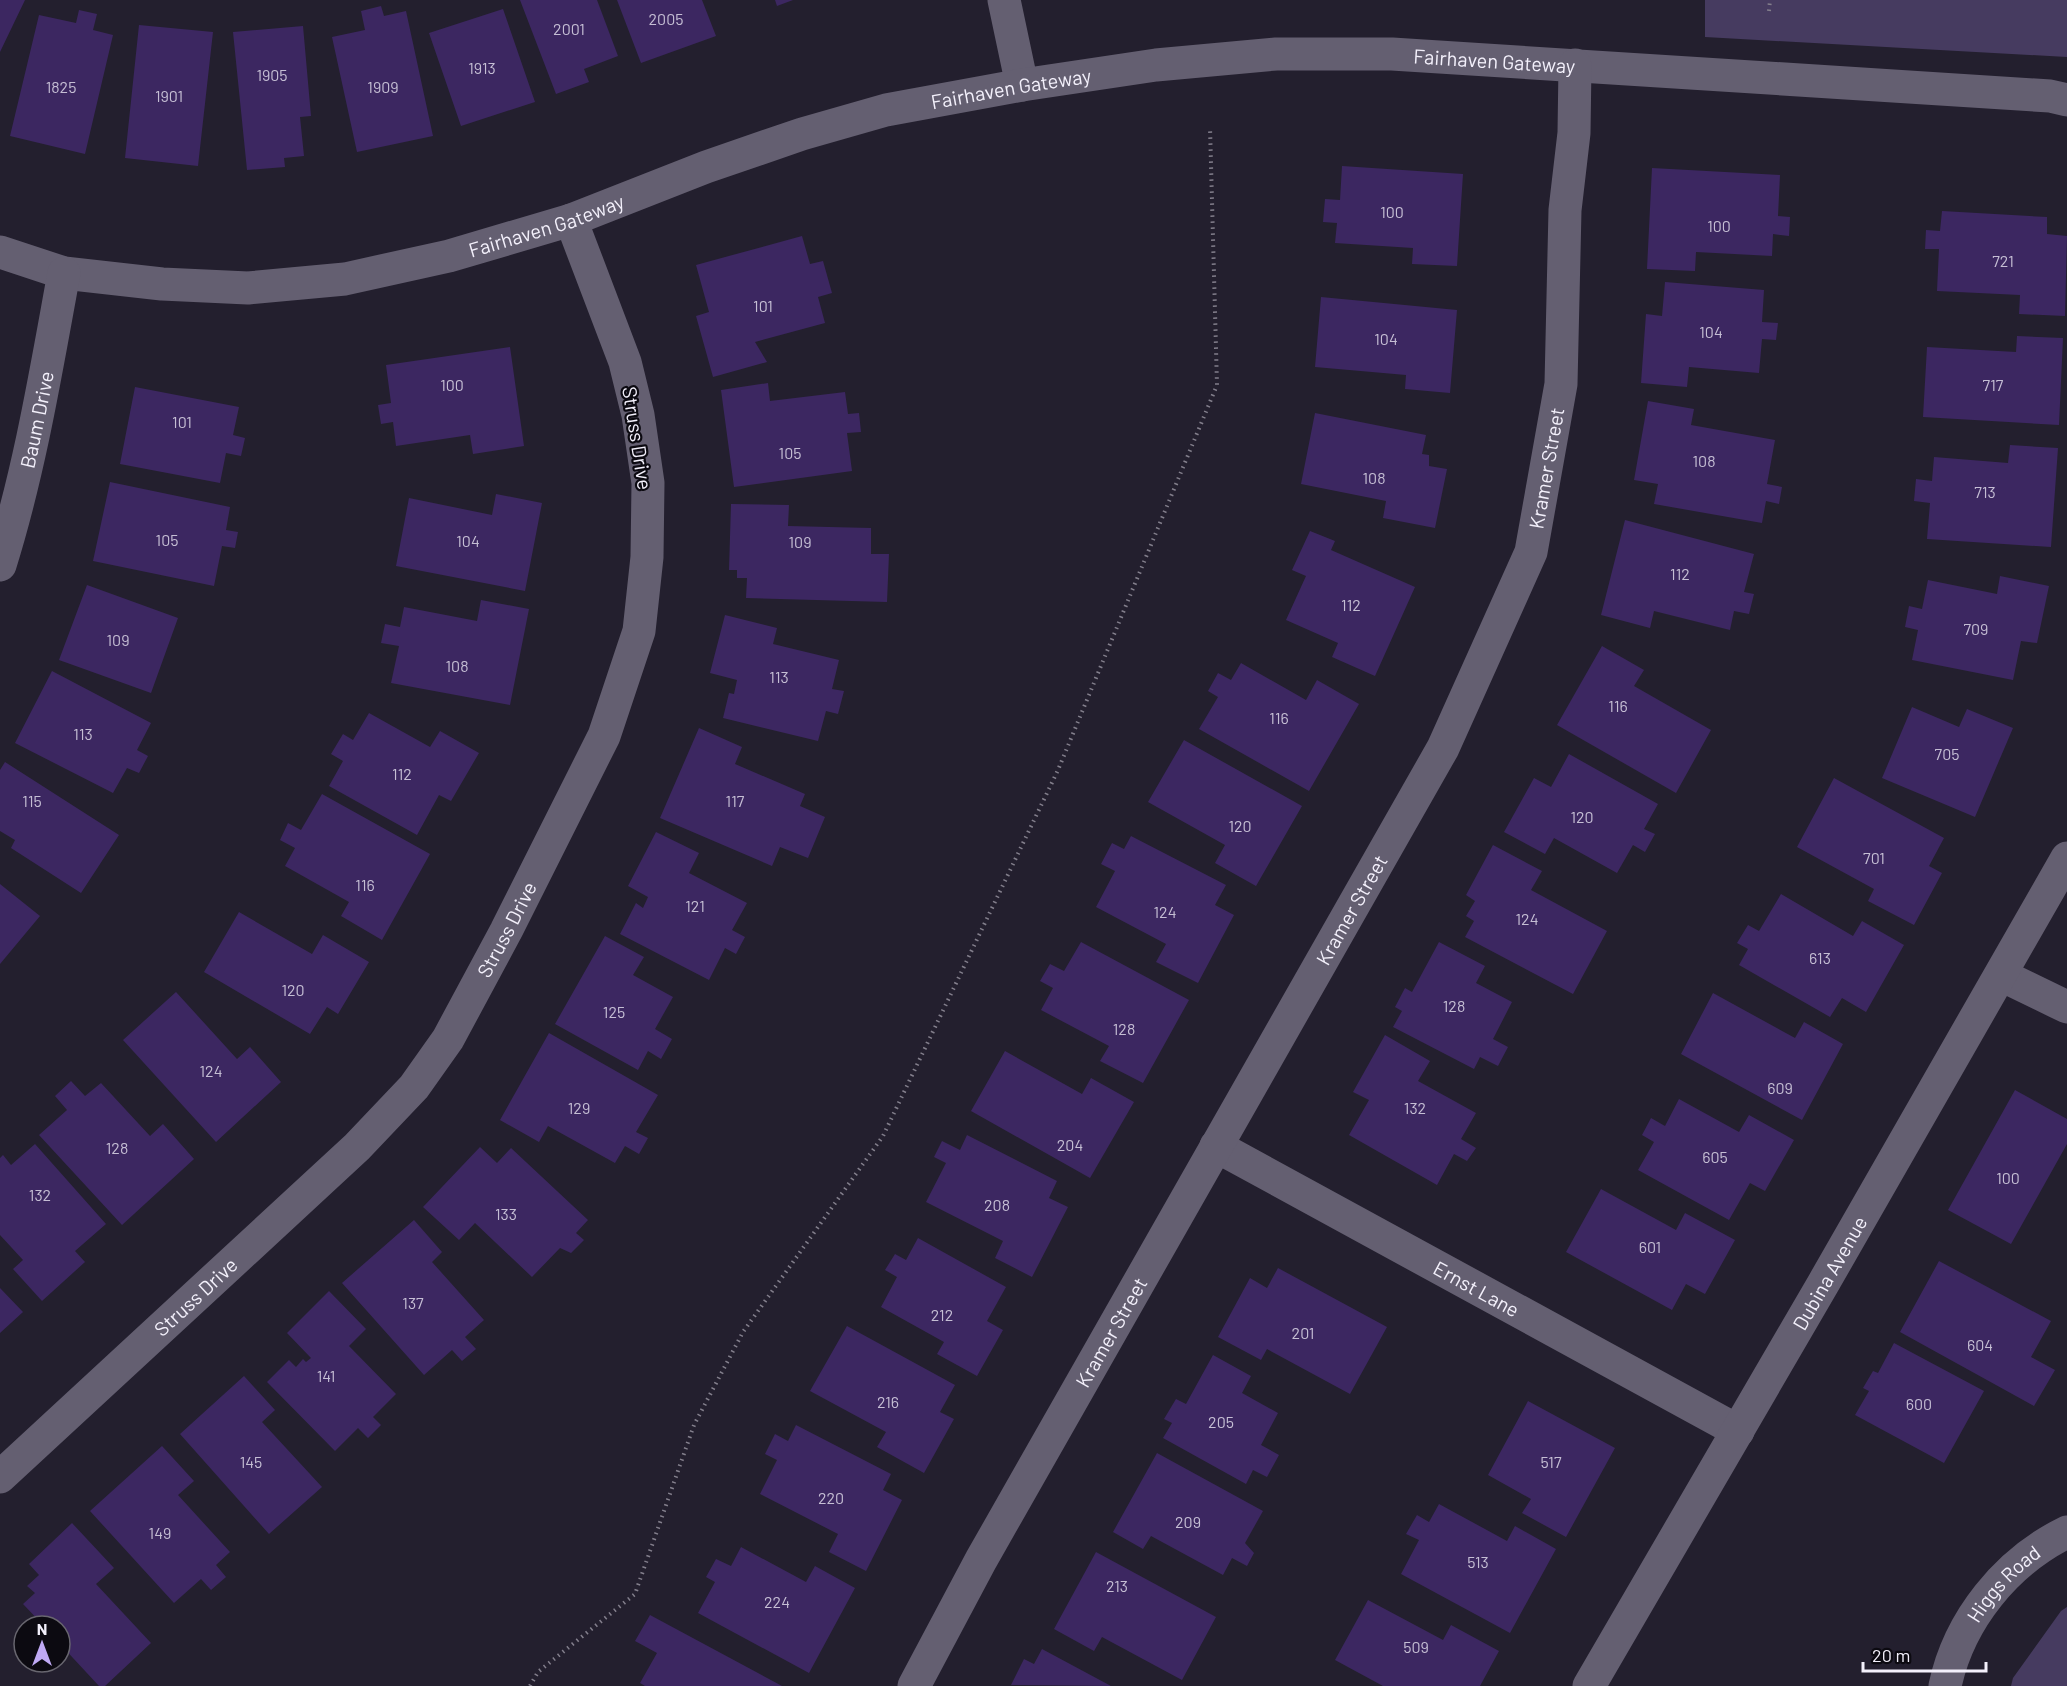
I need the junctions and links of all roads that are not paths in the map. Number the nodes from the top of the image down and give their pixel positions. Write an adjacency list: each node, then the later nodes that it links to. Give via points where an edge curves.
1 (1004, 0): 3 (street)
2 (1575, 65): 3 (street, Fairhaven Gateway, via 1392,54 1276,54 1156,65); 4 (street, Fairhaven Gateway); 12 (street, Kramer Street, via 1574,133 1565,210 1561,384 1531,552 1443,748)
3 (1022, 85): 5 (street, Fairhaven Gateway, via 886,110 812,131)
4 (2062, 97)
5 (571, 220): 7 (street, Fairhaven Gateway, via 449,255 334,280 248,288); 14 (street, Struss Drive, via 625,362 648,483 647,557 639,631 604,736 506,932 448,1039 414,1088 357,1147)
6 (0, 252): 7 (street, Fairhaven Gateway)
7 (63, 273): 8 (street, Baum Drive, via 33,442)
8 (0, 565)
9 (2067, 858): 10 (street, Dubina Avenue)
10 (2001, 975): 11 (street); 13 (street, Dubina Avenue)
11 (2067, 1006)
12 (1216, 1146): 13 (street, Ernst Lane); 16 (street, Kramer Street, via 981,1560)
13 (1738, 1431): 17 (street, Dubina Avenue)
14 (0, 1477)
15 (2067, 1532): 18 (street, Higgs Road, via 2017,1564 2000,1581 1970,1621 1949,1666)
16 (914, 1686)
17 (1589, 1686)
18 (1945, 1686)

